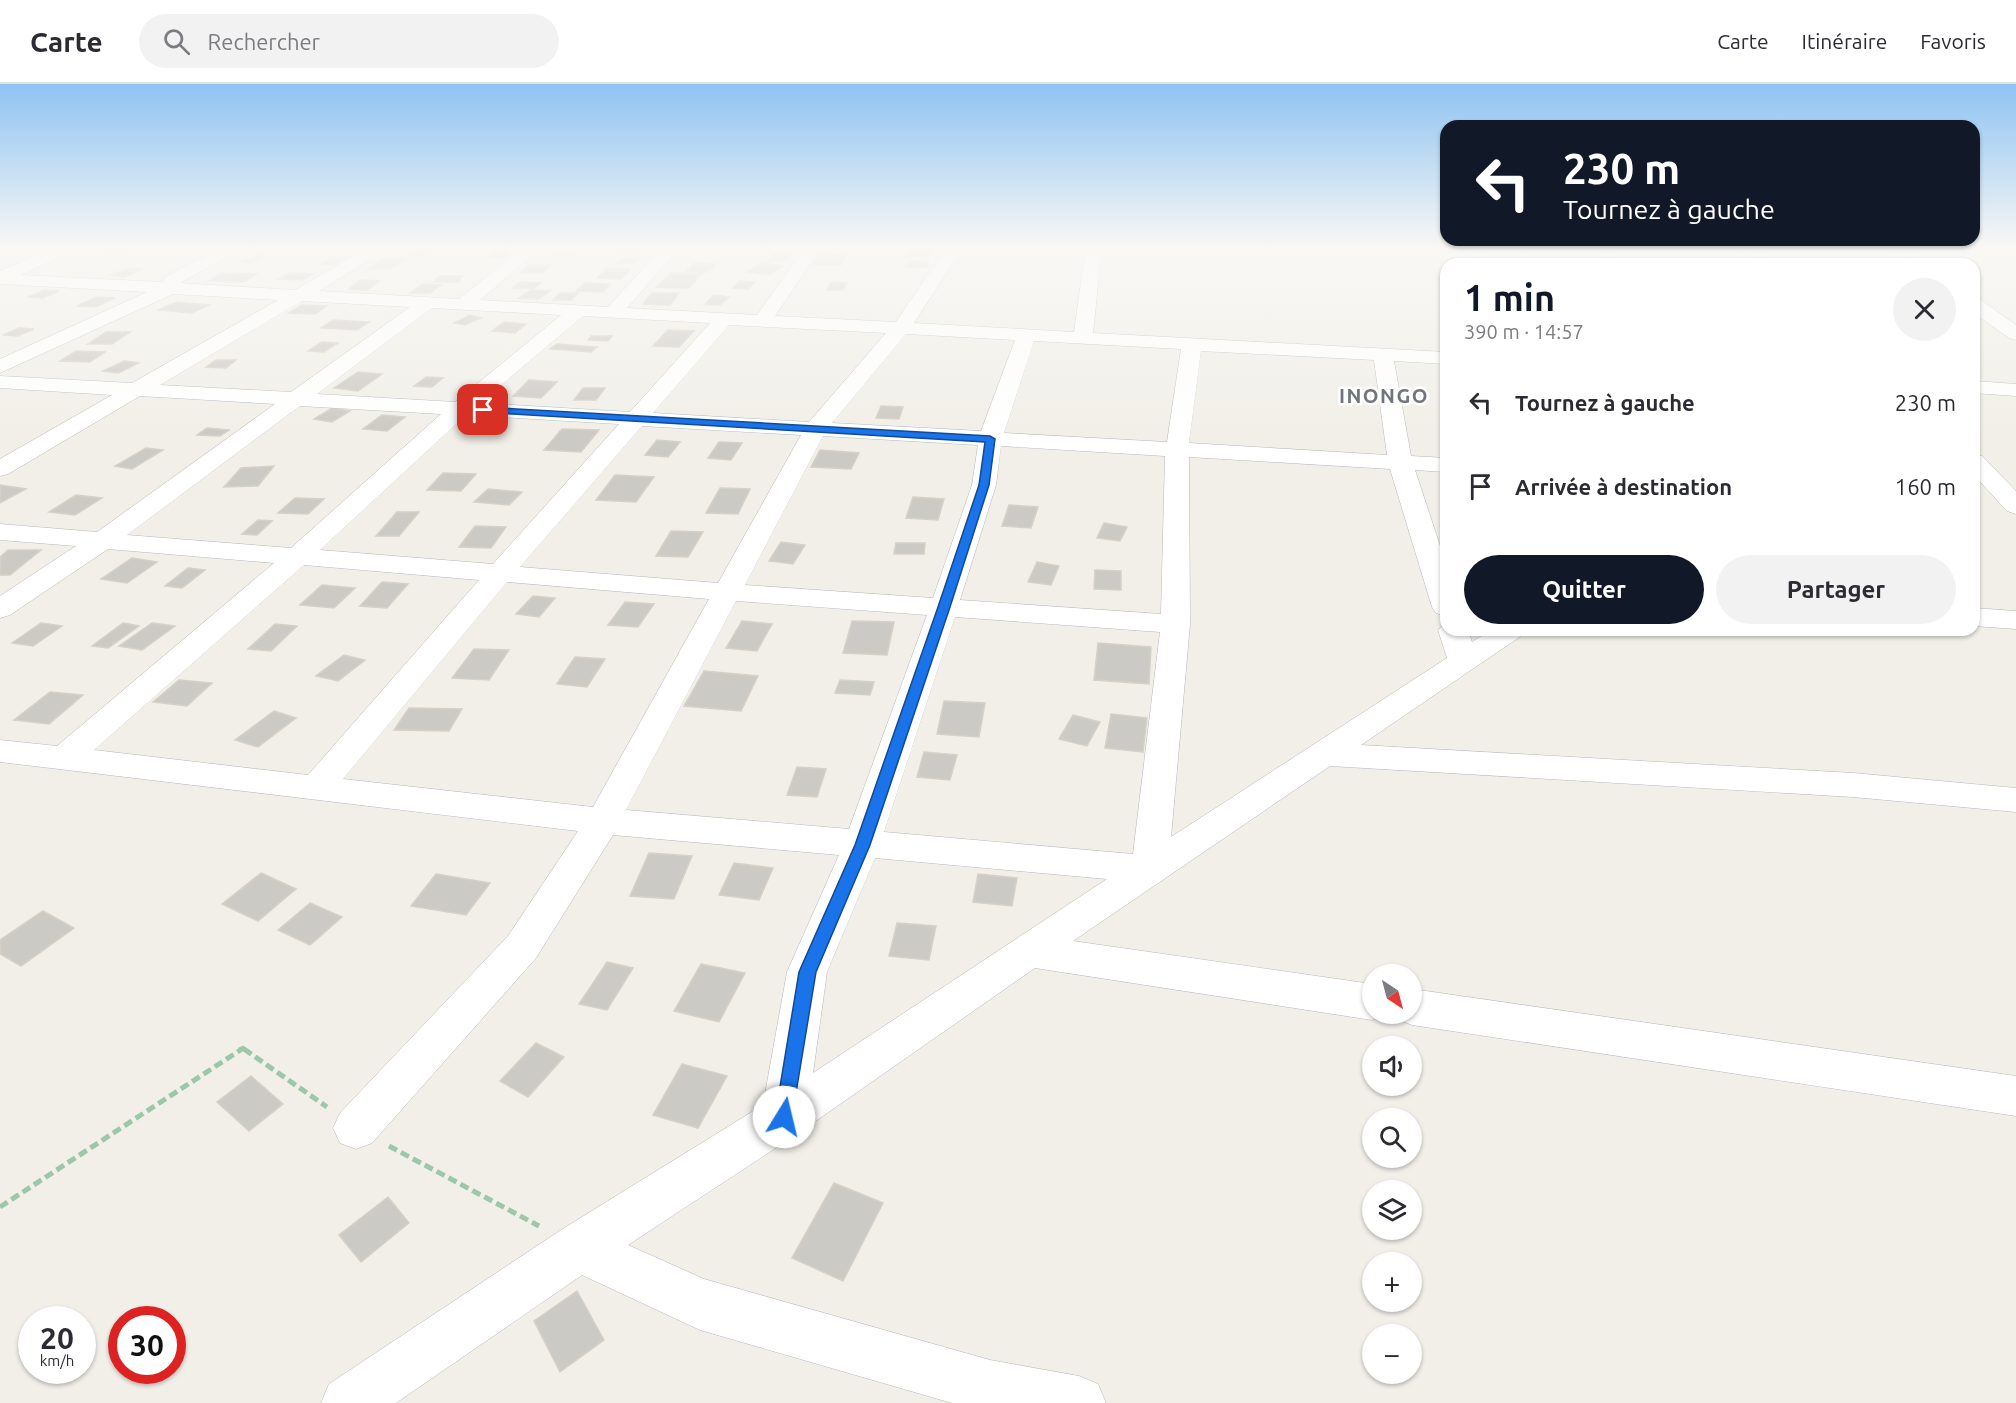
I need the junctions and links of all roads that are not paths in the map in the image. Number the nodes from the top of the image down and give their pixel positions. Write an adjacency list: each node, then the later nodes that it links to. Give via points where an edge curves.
1 (130, 308): 22 (street)
2 (279, 308): 25 (street)
3 (421, 308): 27 (street)
4 (511, 308): 9 (street)
5 (617, 308): 10 (street)
6 (771, 308): 14 (street)
7 (914, 308): 15 (street)
8 (1087, 308): 18 (street)
9 (578, 311): 10 (street); 28 (street)
10 (612, 313): 13 (street)
11 (1983, 316): 12 (street); 17 (street)
12 (2016, 318)
13 (724, 319): 14 (street); 29 (street)
14 (762, 321): 15 (street)
15 (902, 327): 16 (street); 30 (street)
16 (1027, 334): 18 (street); 31 (street)
17 (2016, 334)
18 (1083, 338): 19 (street)
19 (1192, 344): 20 (street); 32 (street)
20 (1383, 354): 21 (street); 33 (street)
21 (1440, 358)
22 (0, 366)
23 (0, 382): 25 (street)
24 (1980, 387): 26 (street)
25 (138, 390): 27 (street); 36 (street)
26 (2016, 390)
27 (297, 399): 28 (street); 40 (street)
28 (461, 408): 29 (street); 41 (street)
29 (635, 419): 30 (street); 42 (street)
30 (815, 429): 31 (street); 44 (street)
31 (990, 439): 32 (street); 45 (street, via 984,485)
32 (1177, 450): 33 (street); 49 (street)
33 (1400, 462): 34 (street); 43 (street)
34 (1440, 465)
35 (1980, 468): 38 (street)
36 (0, 469)
37 (1980, 495): 38 (street)
38 (2012, 500)
39 (0, 532): 40 (street)
40 (103, 540): 41 (street); 46 (street)
41 (298, 556): 42 (street); 54 (street)
42 (500, 573): 44 (street); 55 (street)
43 (1440, 588)
44 (727, 592): 45 (street); 57 (street)
45 (944, 607): 49 (street); 58 (street)
46 (0, 609)
47 (1980, 617): 48 (street)
48 (2016, 620)
49 (1175, 624): 59 (street)
50 (1491, 636): 51 (street)
51 (1458, 646): 53 (street)
52 (0, 751): 54 (street)
53 (1324, 754): 56 (street, via 1853,785); 59 (street)
54 (64, 758): 55 (street)
55 (316, 788): 57 (street)
56 (2016, 800)
57 (603, 821): 58 (street); 65 (street, via 522,947)
58 (862, 845): 59 (street); 64 (street, via 807,972)
59 (1150, 869): 60 (street)
60 (1028, 951): 61 (street); 64 (street)
61 (1362, 1001)
62 (1422, 1009): 63 (street)
63 (2016, 1096)
64 (784, 1117): 66 (street)
65 (356, 1128)
66 (579, 1248): 67 (street); 68 (street, via 699,1304 990,1387)
67 (348, 1403)
68 (1079, 1403)

